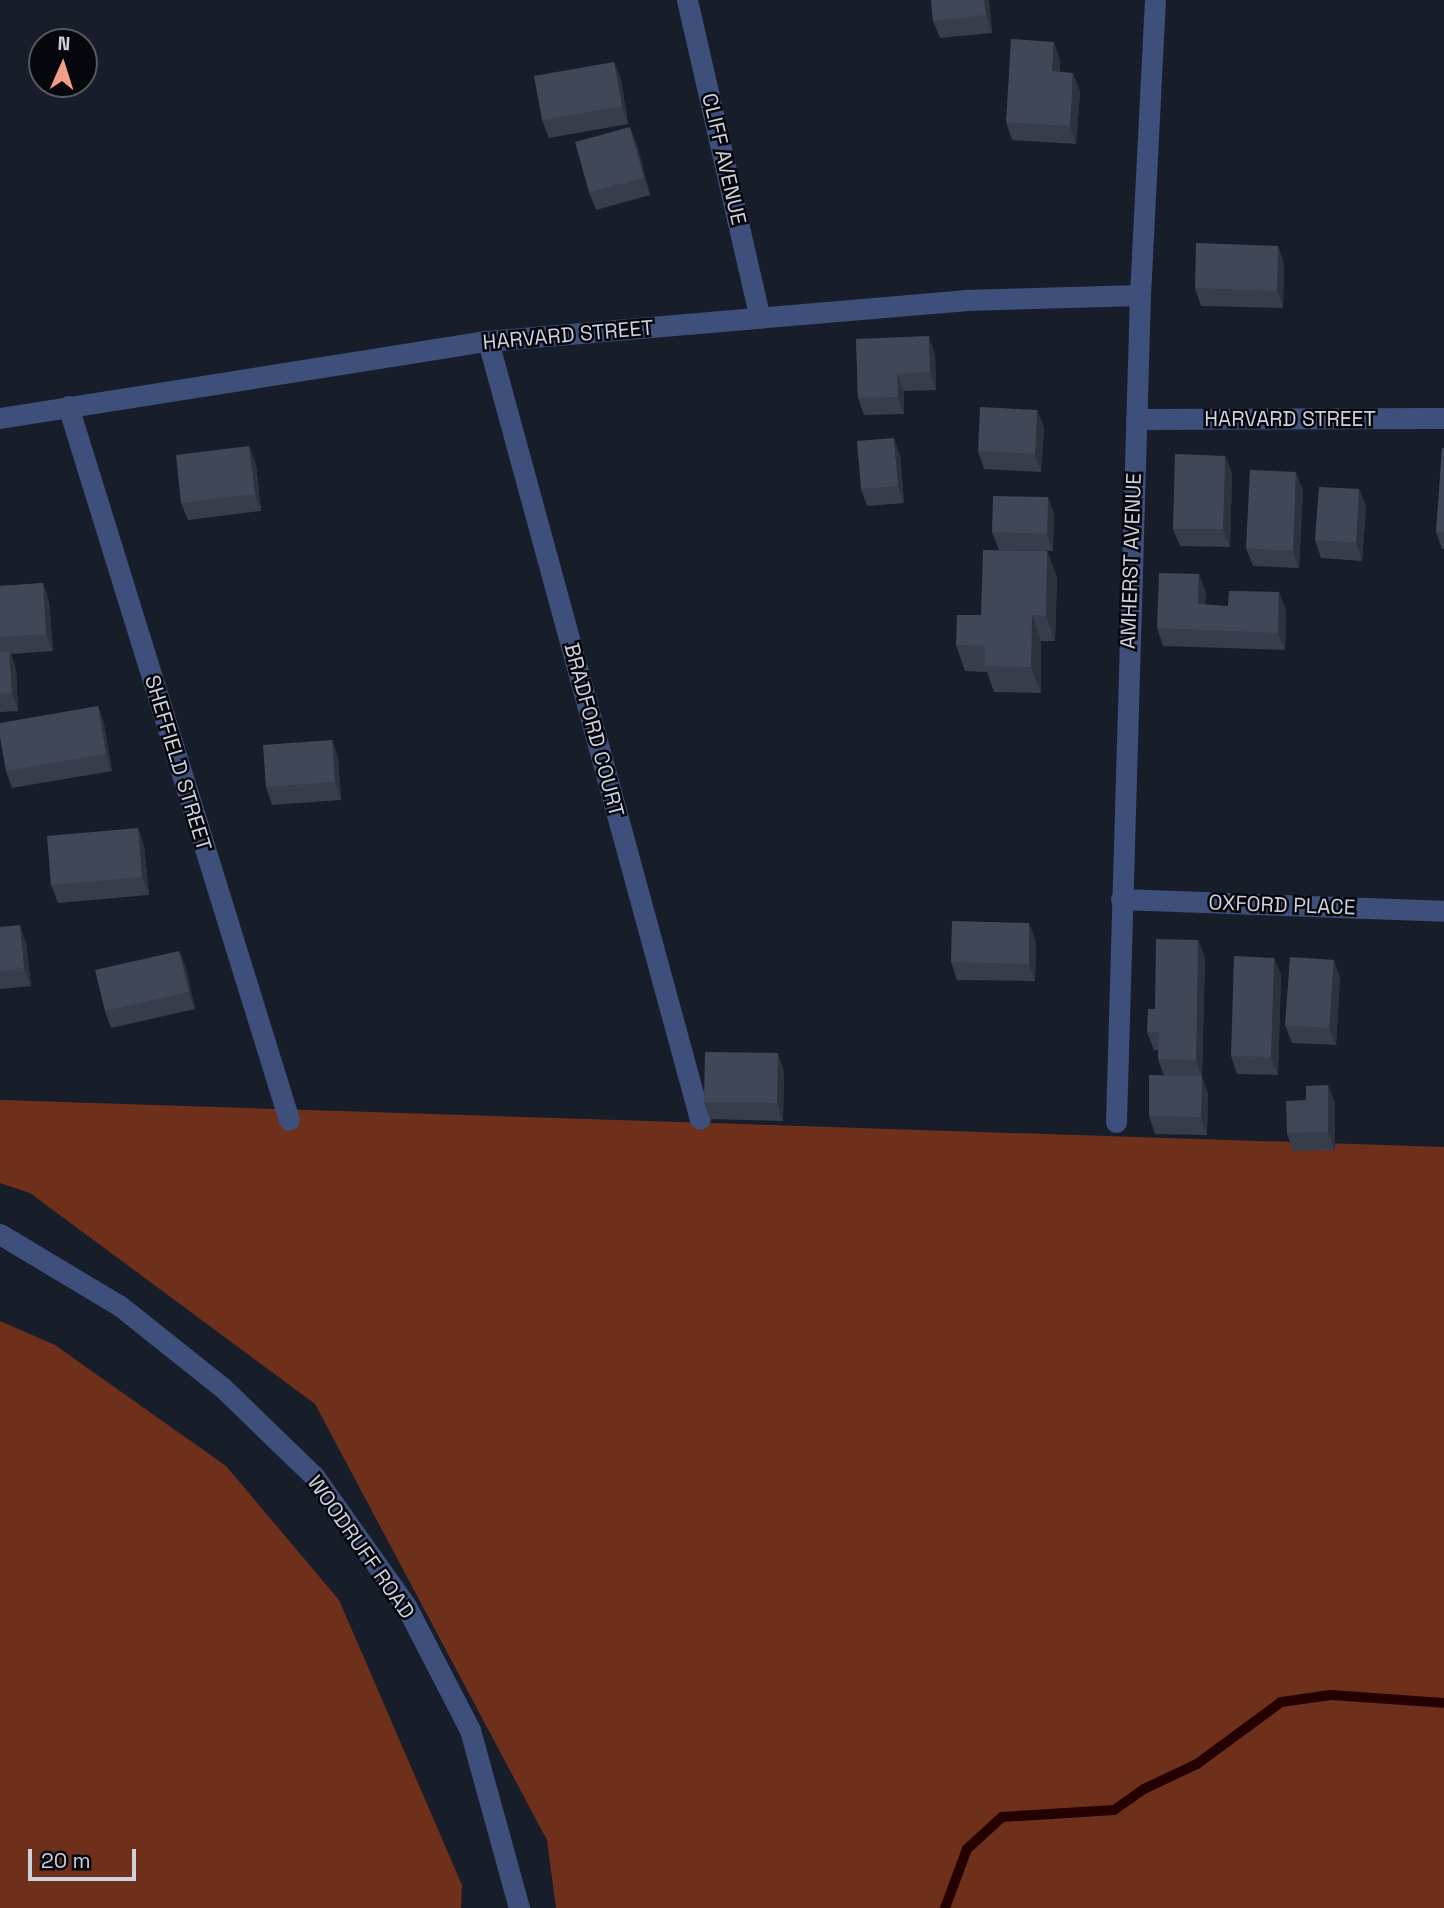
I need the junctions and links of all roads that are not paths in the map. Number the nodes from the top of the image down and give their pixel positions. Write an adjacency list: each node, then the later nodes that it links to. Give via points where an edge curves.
1 (687, 0): 4 (street, CLIFF AVENUE)
2 (1155, 0): 3 (street, AMHERST AVENUE)
3 (1140, 295): 4 (street, HARVARD STREET, via 964,300); 9 (street, AMHERST AVENUE)
4 (760, 318): 5 (street, HARVARD STREET)
5 (488, 341): 6 (street, HARVARD STREET); 12 (street, BRADFORD COURT)
6 (68, 406): 7 (street, HARVARD STREET); 13 (street, SHEFFIELD STREET)
7 (0, 418)
8 (1444, 418): 9 (street, HARVARD STREET)
9 (1136, 419): 10 (street, AMHERST AVENUE)
10 (1121, 899): 11 (street, OXFORD PLACE); 14 (street, AMHERST AVENUE)
11 (1444, 911)
12 (700, 1119)
13 (289, 1120)
14 (1116, 1122)
15 (0, 1234): 16 (street, WOODRUFF ROAD, via 120,1306 222,1387 314,1476 405,1606 470,1730)
16 (519, 1908)

